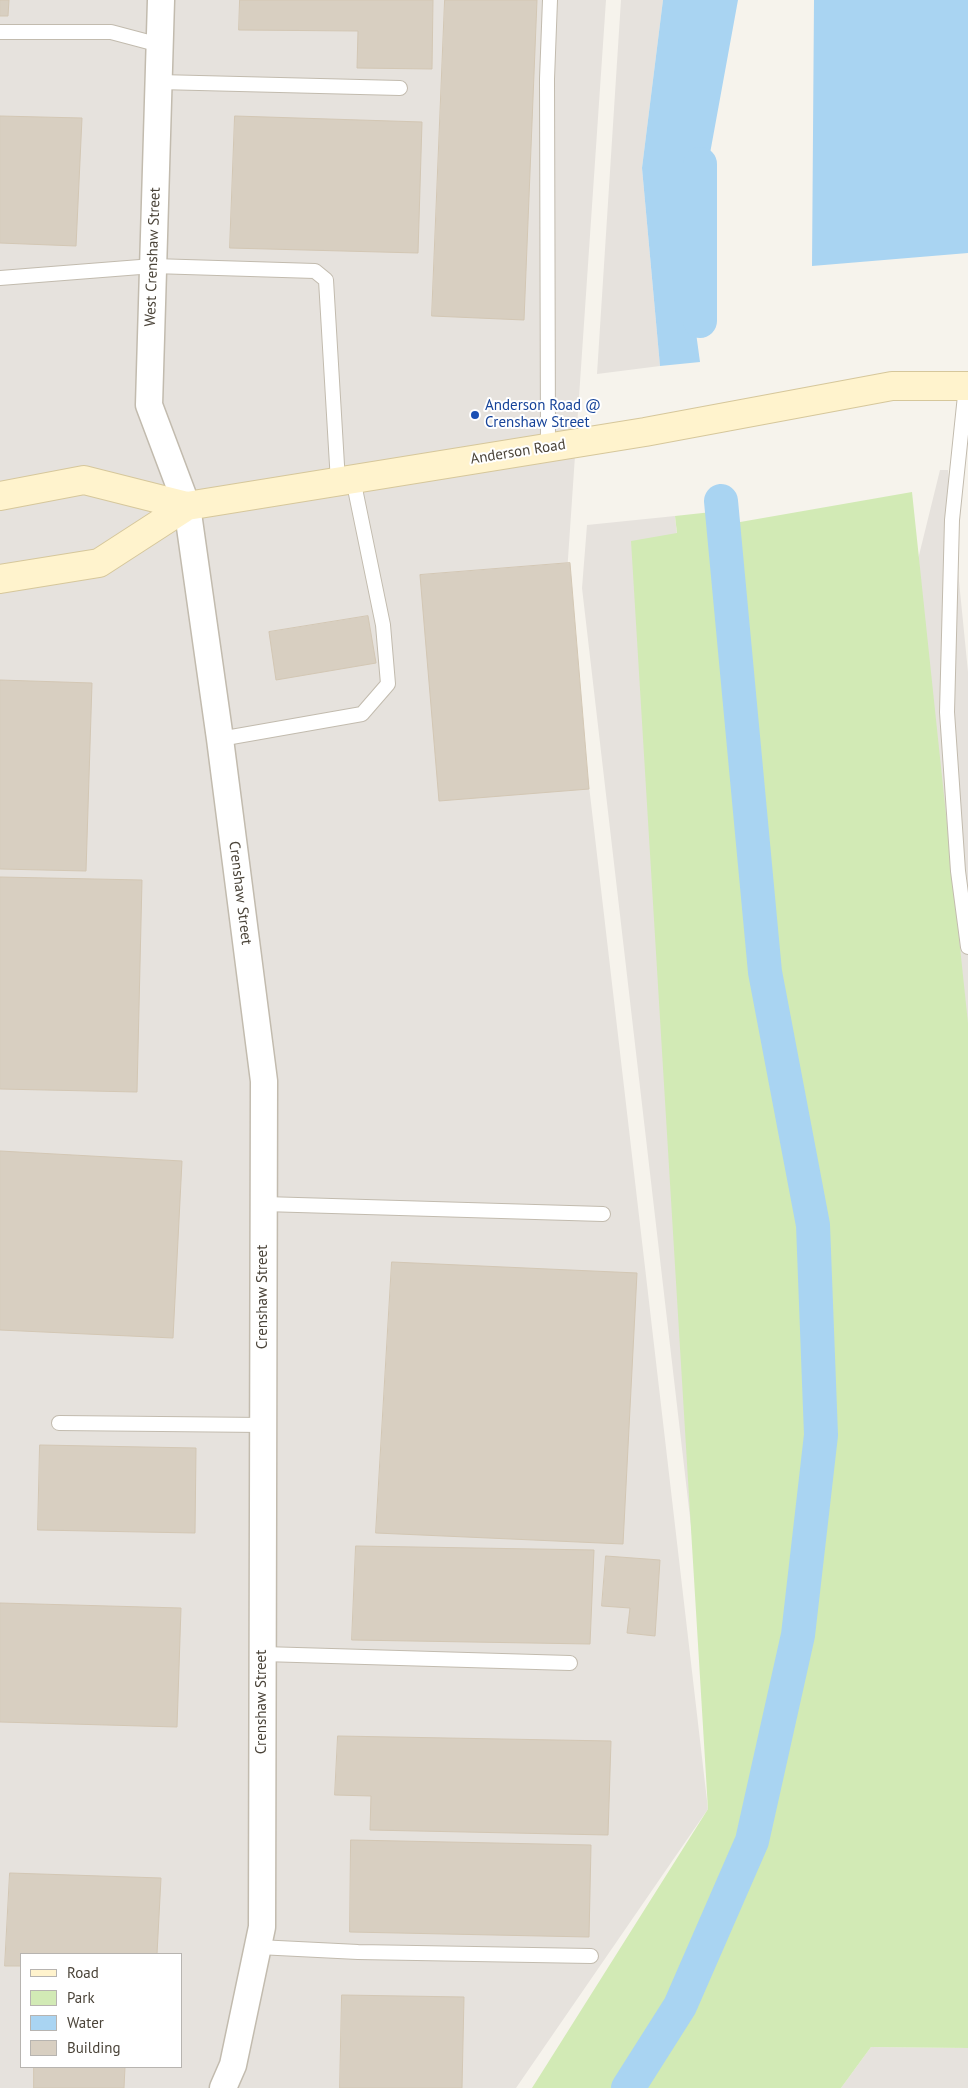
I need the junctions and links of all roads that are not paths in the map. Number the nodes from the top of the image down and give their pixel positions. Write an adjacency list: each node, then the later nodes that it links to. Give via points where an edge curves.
1 (161, 0): 4 (street, West Crenshaw Street)
2 (550, 0): 10 (lane, via 547,78)
3 (0, 32): 4 (lane, via 111,32)
4 (160, 45): 5 (street, West Crenshaw Street)
5 (159, 82): 6 (lane); 7 (street, West Crenshaw Street)
6 (400, 88)
7 (153, 266): 8 (lane); 11 (lane, via 315,270 326,280); 13 (street, West Crenshaw Street, via 149,406)
8 (0, 278)
9 (967, 386): 10 (main road, Anderson Road, via 892,386); 16 (lane, via 952,520 947,712)
10 (548, 448): 11 (main road, Anderson Road)
11 (346, 480): 13 (main road, Anderson Road); 15 (lane, via 383,624 388,684 362,714)
12 (0, 496): 13 (main road, Anderson Road, via 84,480)
13 (187, 506): 14 (main road, Anderson Road, via 99,563); 15 (street, Crenshaw Street)
14 (0, 579)
15 (220, 739): 18 (street, Crenshaw Street, via 264,1081)
16 (963, 871): 17 (lane)
17 (968, 947)
18 (264, 1204): 19 (lane); 21 (street, Crenshaw Street)
19 (603, 1214)
20 (59, 1424): 21 (lane)
21 (263, 1425): 22 (street, Crenshaw Street)
22 (263, 1654): 23 (lane); 24 (street, Crenshaw Street, via 262,1927)
23 (570, 1663)
24 (258, 1947): 25 (lane); 26 (street, Crenshaw Street, via 232,2065)
25 (591, 1956)
26 (223, 2088)

